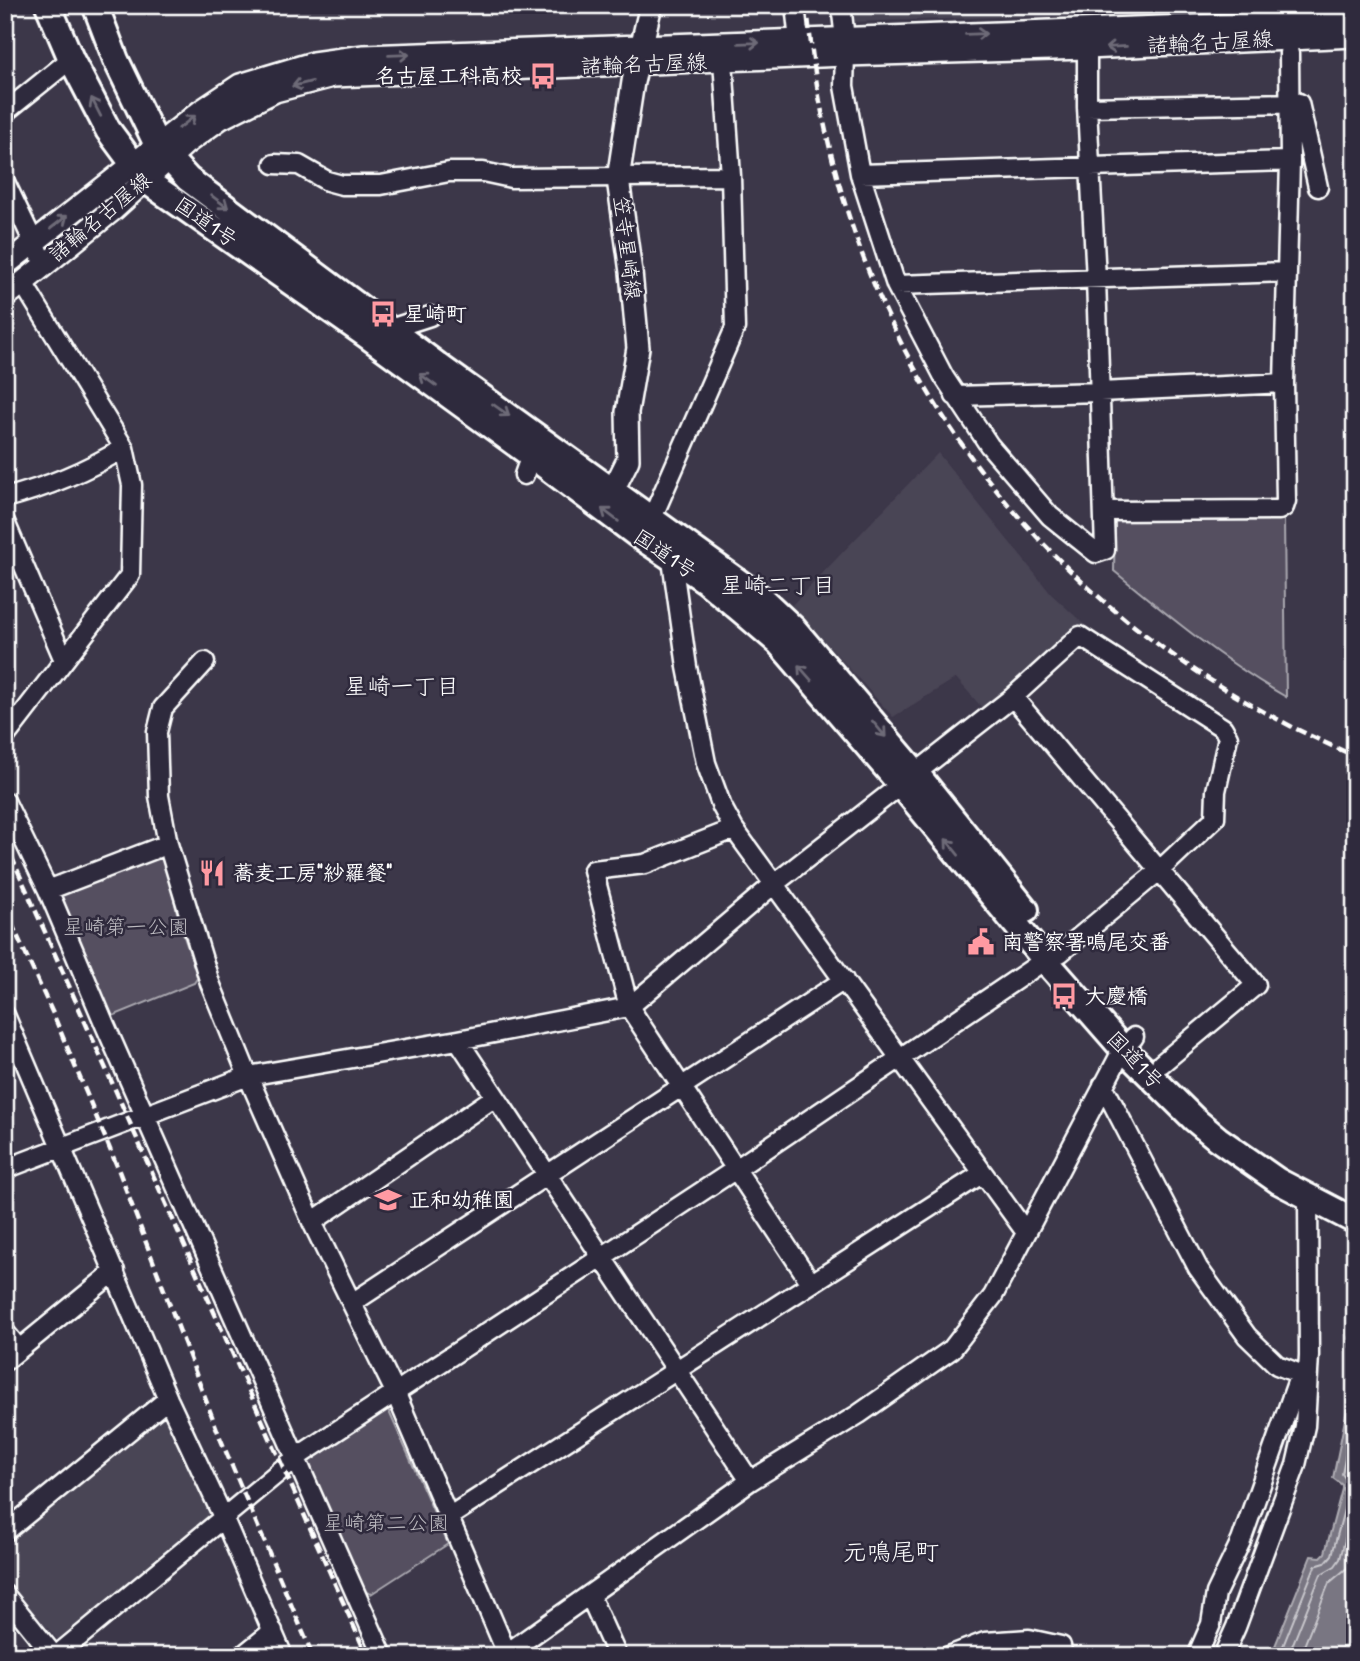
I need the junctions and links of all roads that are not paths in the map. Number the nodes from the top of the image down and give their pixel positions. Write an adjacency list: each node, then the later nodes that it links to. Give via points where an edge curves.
1 (48, 5): 14 (highway, 国道1号)
2 (95, 5): 19 (highway, 国道1号, via 116,60)
3 (651, 5): 13 (main road, 笠寺星崎線)
4 (795, 5): 10 (street)
5 (841, 5): 11 (street)
6 (1355, 20): 7 (main road, 諸輪名古屋線)
7 (1331, 29): 8 (main road, 諸輪名古屋線); 9 (main road, 諸輪名古屋線)
8 (1355, 36)
9 (1087, 39): 11 (main road, 諸輪名古屋線); 17 (street)
10 (799, 41): 11 (main road, 諸輪名古屋線); 13 (main road, 諸輪名古屋線, one-way to 10)
11 (845, 47): 15 (main road, 諸輪名古屋線); 24 (street, via 844,86)
12 (1289, 53): 16 (street)
13 (639, 55): 15 (main road, 諸輪名古屋線); 19 (main road, 諸輪名古屋線, via 333,76 275,91); 26 (main road, 笠寺星崎線)
14 (71, 59): 18 (street); 23 (highway, 国道1号, one-way to 14, via 108,130)
15 (723, 61): 25 (street)
16 (1290, 103): 17 (street); 20 (street); 28 (street, via 1299,103)
17 (1087, 107): 22 (street)
18 (5, 112)
19 (163, 151): 23 (main road, 諸輪名古屋線); 38 (highway, 国道1号, one-way to 38, via 188,178)
20 (1290, 161): 22 (street); 32 (street)
21 (274, 164): 26 (street, via 299,166 342,185 381,185 449,172)
22 (1090, 166): 24 (street); 33 (street)
23 (139, 172): 29 (main road, 諸輪名古屋線, one-way to 23); 30 (main road, 諸輪名古屋線, via 114,209); 48 (highway, 国道1号, one-way to 23, via 528,465)
24 (860, 174): 35 (street)
25 (730, 176): 26 (street); 46 (street, via 735,328)
26 (618, 179): 43 (main road, 笠寺星崎線, via 638,348 627,412 628,460)
27 (5, 181): 29 (street)
28 (1318, 187)
29 (34, 242): 30 (street); 31 (main road, 諸輪名古屋線)
30 (44, 264): 34 (main road, 諸輪名古屋線)
31 (5, 265)
32 (1287, 272): 33 (street); 39 (street)
33 (1096, 279): 35 (street); 40 (street)
34 (23, 283): 36 (main road, 諸輪名古屋線); 42 (street)
35 (896, 285): 41 (street)
36 (5, 297)
37 (430, 316): 38 (street)
38 (390, 329): 43 (highway, 国道1号, one-way to 43)
39 (1284, 383): 40 (street); 45 (street, via 1284,507)
40 (1100, 392): 41 (street); 45 (street)
41 (955, 396): 45 (street, via 989,445 1050,516 1096,553 1105,550)
42 (124, 448): 44 (street, via 91,468); 49 (street, via 132,485 130,575)
43 (613, 490): 46 (highway, 国道1号)
44 (5, 498)
45 (1104, 511)
46 (652, 518): 48 (street); 53 (highway, 国道1号, one-way to 53, via 761,598 794,629)
47 (5, 522): 49 (street)
48 (671, 560): 53 (highway, 国道1号, one-way to 48, via 779,643 706,581); 55 (street, via 706,763)
49 (64, 660): 52 (street)
50 (205, 662): 56 (street, via 163,708 157,732 159,796)
51 (1013, 696): 53 (street); 57 (street); 57 (street, via 1080,636 1223,728 1228,737 1215,818)
52 (5, 737)
53 (909, 779): 58 (street); 60 (highway, 国道1号)
54 (5, 801): 59 (street)
55 (734, 829): 58 (street); 62 (street, via 645,864 593,870)
56 (168, 844): 59 (street); 68 (street, via 210,983)
57 (1160, 870): 60 (street); 67 (street, via 1256,985)
58 (774, 884): 61 (street); 62 (street)
59 (48, 890): 72 (street)
60 (1052, 956): 65 (highway, 国道1号); 66 (street)
61 (844, 980): 66 (street); 70 (street)
62 (629, 1007): 64 (street); 70 (street)
63 (5, 1015): 73 (street)
64 (458, 1040): 68 (street); 71 (street)
65 (1128, 1043): 67 (highway, 国道1号); 69 (street); 78 (highway, 国道1号, via 1194,1119 1218,1139 1278,1181)
66 (900, 1058): 74 (street); 76 (street)
67 (1161, 1064): 78 (highway, 国道1号, via 1205,1108)
68 (247, 1076): 72 (street); 81 (street)
69 (1103, 1085): 82 (street); 90 (street, via 1198,1268 1247,1336 1277,1365)
70 (681, 1087): 74 (street); 77 (street)
71 (495, 1097): 77 (street); 81 (street)
72 (145, 1115): 73 (street); 93 (street)
73 (63, 1147): 75 (street); 84 (street)
74 (736, 1169): 83 (street); 85 (street)
75 (5, 1170)
76 (983, 1173): 82 (street); 85 (street)
77 (547, 1175): 83 (street); 86 (street)
78 (1313, 1193): 79 (highway, 国道1号); 80 (highway, 国道1号); 90 (street)
79 (1355, 1204)
80 (1355, 1221)
81 (312, 1222): 86 (street)
82 (1025, 1231): 94 (street, via 993,1296 952,1349 859,1414)
83 (602, 1258): 89 (street); 91 (street)
84 (115, 1271): 88 (street); 92 (street)
85 (811, 1283): 89 (street)
86 (352, 1303): 91 (street)
87 (5, 1332): 88 (street)
88 (12, 1355)
89 (676, 1370): 94 (street); 95 (street)
90 (1304, 1373): 109 (street, via 1241,1541 1216,1593 1211,1624); 110 (street, via 1305,1426 1296,1465)
91 (396, 1394): 93 (street); 95 (street)
92 (167, 1399): 96 (street); 97 (street)
93 (297, 1457): 96 (street); 105 (street)
94 (750, 1481): 99 (street)
95 (447, 1518): 101 (street)
96 (224, 1519): 100 (street); 102 (street)
97 (5, 1532)
98 (5, 1595): 102 (street)
99 (590, 1596): 101 (street); 106 (street)
100 (273, 1631): 103 (street); 104 (street)
101 (506, 1655)
102 (55, 1656)
103 (242, 1656)
104 (283, 1656)
105 (383, 1656)
106 (617, 1656)
107 (949, 1656): 108 (street, via 985,1642 1029,1639 1062,1646)
108 (1063, 1656)
109 (1196, 1656)
110 (1223, 1656)

